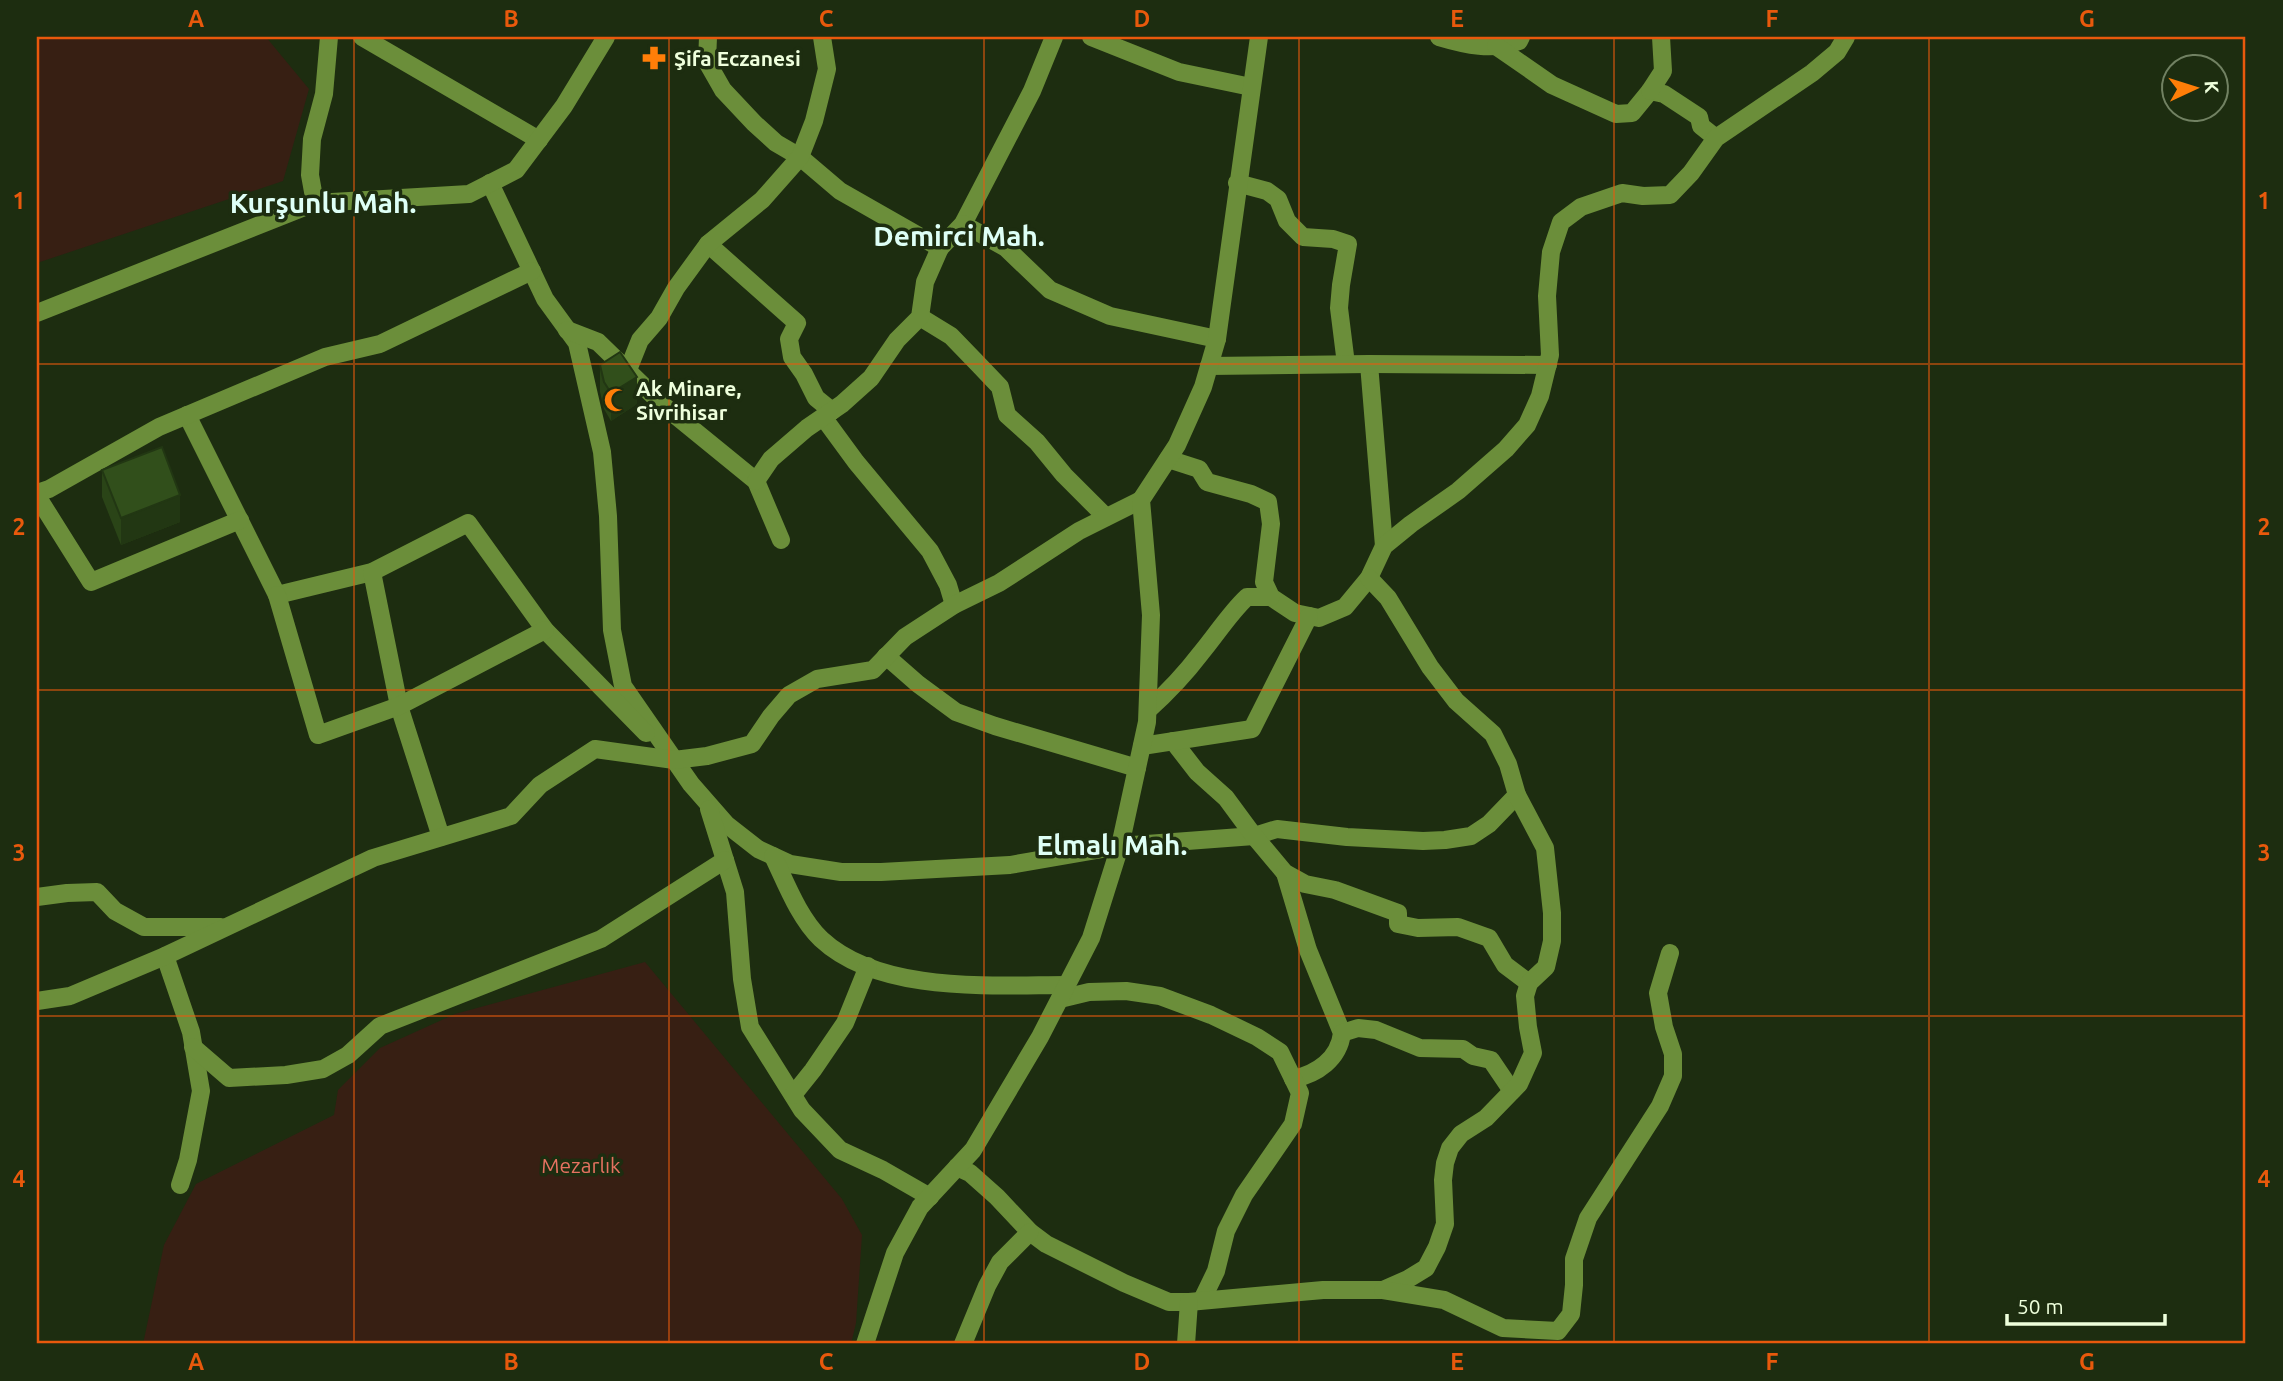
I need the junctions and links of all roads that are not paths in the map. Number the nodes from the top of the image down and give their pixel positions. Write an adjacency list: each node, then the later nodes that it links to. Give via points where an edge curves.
1 (328, 37): 21 (street, via 324,94 312,139 310,175)
2 (362, 37): 17 (street)
3 (606, 37): 17 (street)
4 (708, 37): 18 (street, via 707,62 723,90 776,143)
5 (822, 37): 18 (street, via 827,69)
6 (1054, 37): 22 (street, via 1032,91)
7 (1091, 37): 14 (street, via 1178,72)
8 (1259, 37): 14 (street)
9 (1439, 37): 13 (street)
10 (1521, 37): 13 (street)
11 (1661, 37): 15 (street, via 1663,71)
12 (1846, 37): 16 (street, via 1812,73)
13 (1496, 46): 15 (street, via 1552,85 1616,114 1632,113)
14 (1251, 86): 20 (street)
15 (1650, 91): 16 (street, via 1664,94 1699,117 1701,126)
16 (1716, 138): 32 (street, via 1670,195 1613,195 1581,207 1561,222 1550,252)
17 (539, 140): 19 (street, via 516,170)
18 (800, 157): 23 (street, via 762,200); 24 (street, via 840,191)
19 (490, 183): 21 (street, via 469,194); 25 (street)
20 (1237, 184): 29 (street); 31 (street, via 1267,191 1278,199 1287,221 1303,237 1348,244 1339,308)
21 (315, 202): 26 (street)
22 (962, 224): 24 (street); 29 (street, via 1006,248 1050,290 1110,316)
23 (708, 244): 34 (street, via 640,340); 35 (street, via 797,323 789,338 792,357)
24 (940, 248): 27 (street, via 925,282)
25 (532, 271): 28 (street); 36 (street, via 380,344 325,357)
26 (37, 313)
27 (920, 317): 35 (street, via 897,340 871,378); 41 (street, via 951,336 1000,387 1007,415)
28 (567, 330): 34 (street, via 598,342); 57 (street, via 577,343 602,452 612,630 623,686)
29 (1217, 339): 33 (street)
30 (1369, 363): 31 (street); 32 (street); 44 (street)
31 (1346, 364): 33 (street)
32 (1548, 365): 44 (street, via 1527,425 1506,449)
33 (1209, 366): 37 (street)
34 (628, 370): 38 (street, via 664,406)
35 (828, 414): 38 (street, via 771,459); 49 (street, via 856,462 930,551)
36 (187, 415): 39 (street); 42 (street)
37 (1168, 458): 40 (street); 48 (street, via 1199,469 1207,482 1268,502 1271,524 1264,582)
38 (757, 481): 43 (street)
39 (37, 494): 42 (street, via 91,582)
40 (1141, 500): 41 (street); 54 (street, via 1150,615)
41 (1106, 517): 49 (street, via 999,583)
42 (240, 520): 47 (street)
43 (781, 540)
44 (1384, 547): 46 (street)
45 (372, 572): 47 (street); 51 (street, via 468,523); 53 (street)
46 (1369, 578): 50 (street, via 1345,607 1319,618); 59 (street, via 1388,598 1456,701 1493,734)
47 (277, 594): 53 (street, via 318,735)
48 (1271, 597): 50 (street); 54 (street, via 1247,597)
49 (954, 605): 52 (street, via 905,637)
50 (1309, 616): 55 (street, via 1252,729)
51 (545, 630): 53 (street); 57 (street)
52 (886, 656): 57 (street, via 873,670 817,679 789,695 752,744); 58 (street, via 956,712)
53 (399, 706): 62 (street)
54 (1148, 710): 56 (street)
55 (1173, 741): 56 (street); 61 (street)
56 (1142, 746): 58 (street)
57 (674, 760): 60 (street); 62 (street, via 595,749 540,785 511,816)
58 (1137, 768): 63 (street)
59 (1517, 795): 61 (street, via 1471,836 1423,841 1277,829); 72 (street, via 1545,848 1552,913 1546,967)
60 (707, 802): 64 (street, via 726,824); 65 (street)
61 (1254, 836): 63 (street); 66 (street)
62 (441, 837): 68 (street, via 373,858)
63 (1120, 846): 64 (street, via 1010,865 881,872 841,872 790,864); 73 (street, via 1091,938)
64 (773, 856): 71 (street, via 820,938 849,960)
65 (725, 860): 76 (street, via 601,939 380,1026 348,1055 323,1069 229,1078); 79 (street, via 735,892 750,1027)
66 (1285, 873): 72 (street, via 1305,884 1398,913 1398,924 1458,927 1489,938 1505,965); 75 (street, via 1308,950)
67 (37, 897): 68 (street, via 97,892 115,911 145,927)
68 (227, 927): 70 (street)
69 (1670, 953): 84 (street, via 1658,993 1673,1054 1673,1076 1660,1106 1588,1219 1574,1259 1572,1314 1558,1331 1503,1328 1444,1300)
70 (165, 956): 74 (street, via 70,996); 76 (street)
71 (867, 966): 73 (street, via 937,984); 79 (street, via 845,1023)
72 (1529, 982): 78 (street, via 1525,996 1532,1053)
73 (1063, 992): 77 (street, via 1126,991 1160,996 1212,1015 1280,1052); 80 (street, via 973,1150)
74 (37, 1001)
75 (1342, 1033): 77 (street, via 1340,1048 1329,1060 1317,1071); 78 (street, via 1358,1028 1376,1030 1420,1048 1463,1049 1491,1060)
76 (193, 1047): 81 (street, via 201,1091)
77 (1293, 1079): 85 (street, via 1300,1093 1293,1124 1244,1195 1226,1231 1216,1271)
78 (1512, 1091): 84 (street, via 1450,1148 1443,1181 1445,1224 1426,1268)
79 (793, 1096): 82 (street, via 840,1150)
80 (957, 1167): 82 (street); 83 (street, via 997,1197)
81 (180, 1185)
82 (930, 1196): 86 (street, via 895,1252)
83 (1030, 1232): 85 (street, via 1046,1244 1169,1302); 87 (street, via 1000,1262)
84 (1383, 1290): 85 (street, via 1323,1290)
85 (1196, 1301): 88 (street)
86 (865, 1344)
87 (962, 1344)
88 (1186, 1344)

